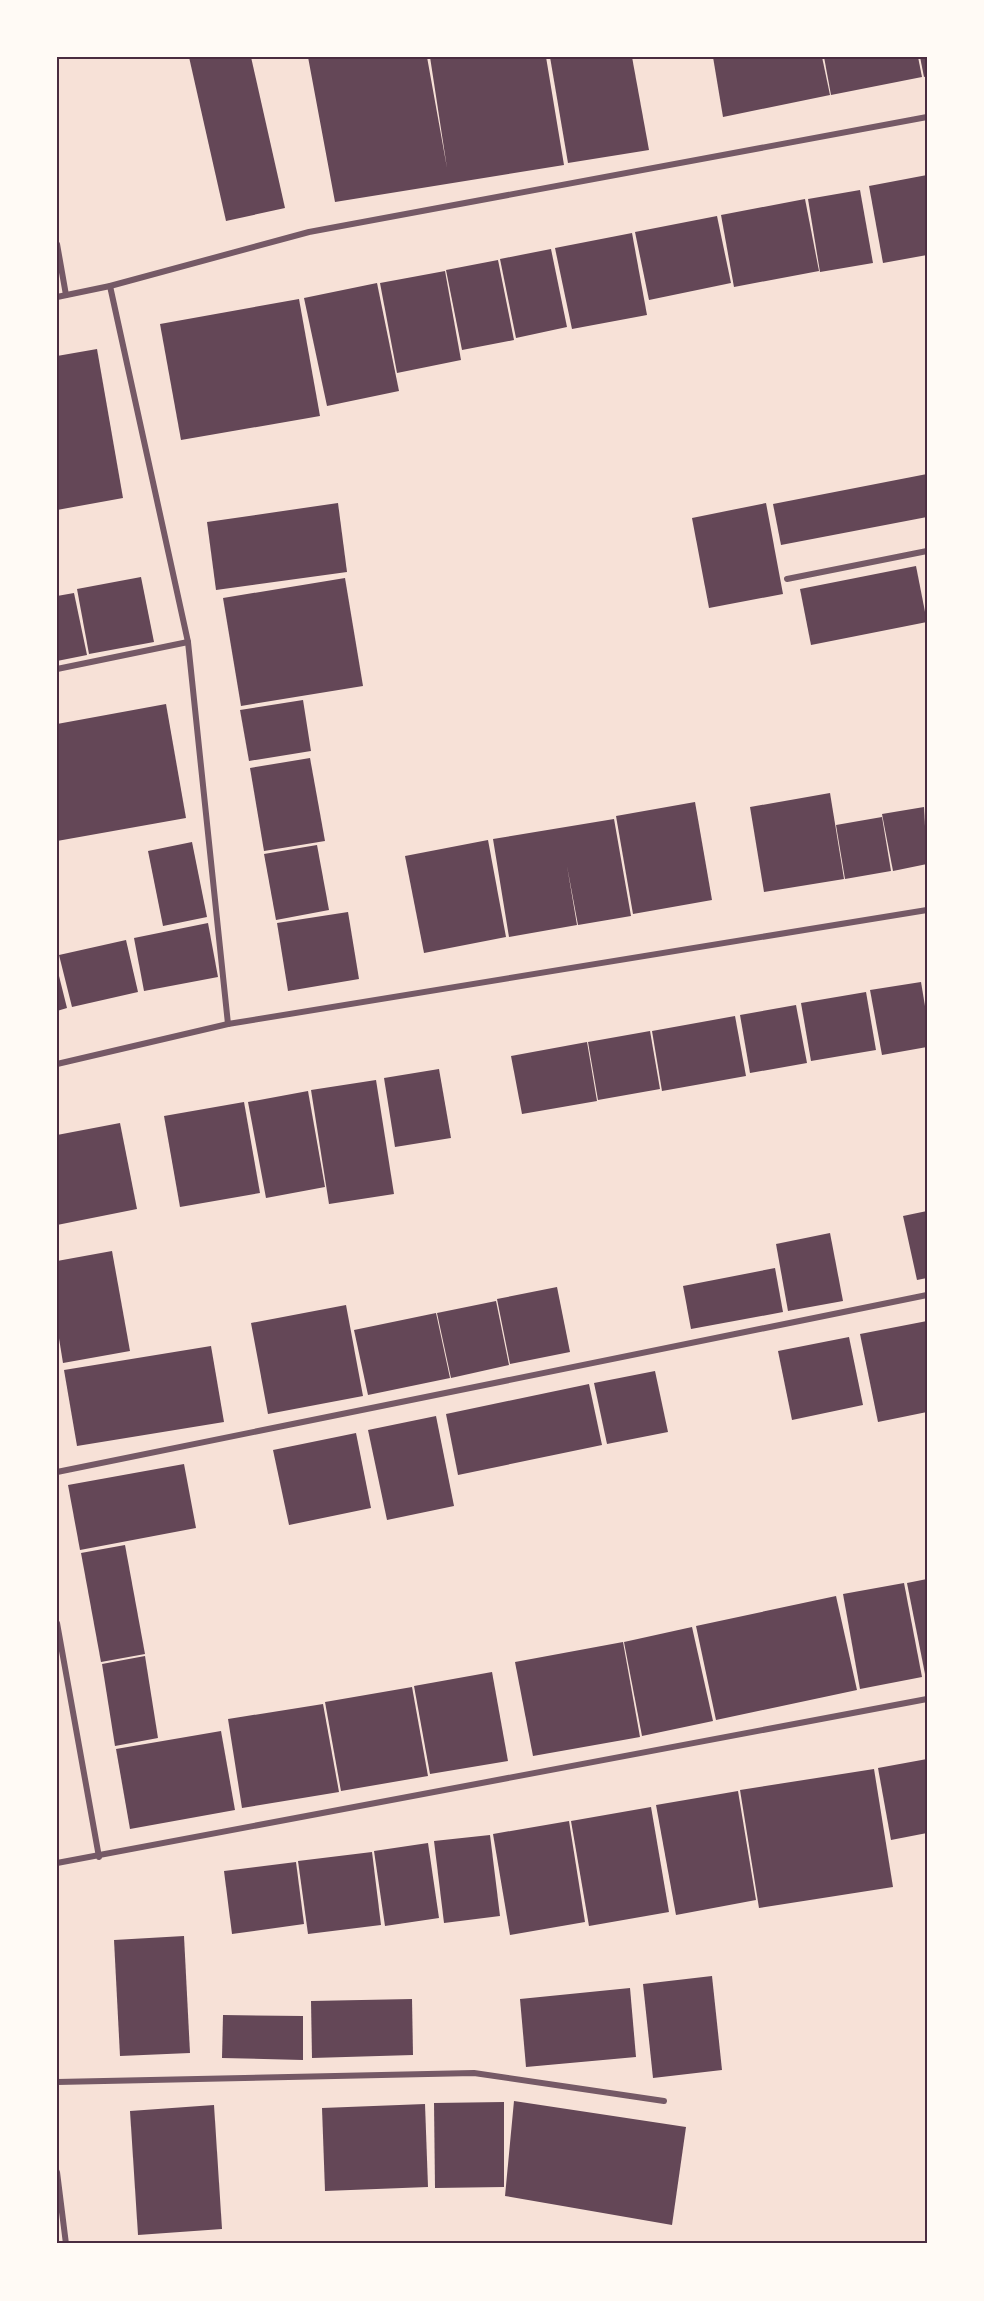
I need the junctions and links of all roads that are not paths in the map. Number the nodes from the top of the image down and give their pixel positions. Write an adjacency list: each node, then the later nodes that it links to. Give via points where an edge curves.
1 (927, 117): 3 (street, via 309,232)
2 (57, 244): 4 (street)
3 (110, 286): 4 (street); 8 (street)
4 (66, 295): 5 (street)
5 (57, 297)
6 (927, 551): 7 (street)
7 (787, 579)
8 (188, 642): 9 (street); 11 (street)
9 (57, 669)
10 (927, 910): 11 (street)
11 (228, 1024): 12 (street)
12 (57, 1064)
13 (927, 1295): 14 (street)
14 (57, 1472)
15 (57, 1623): 17 (street)
16 (927, 1700): 17 (street)
17 (99, 1857): 18 (street)
18 (57, 1863)
19 (57, 2082): 20 (street, via 474,2073)
20 (663, 2101)
21 (57, 2172): 22 (street)
22 (66, 2244)

